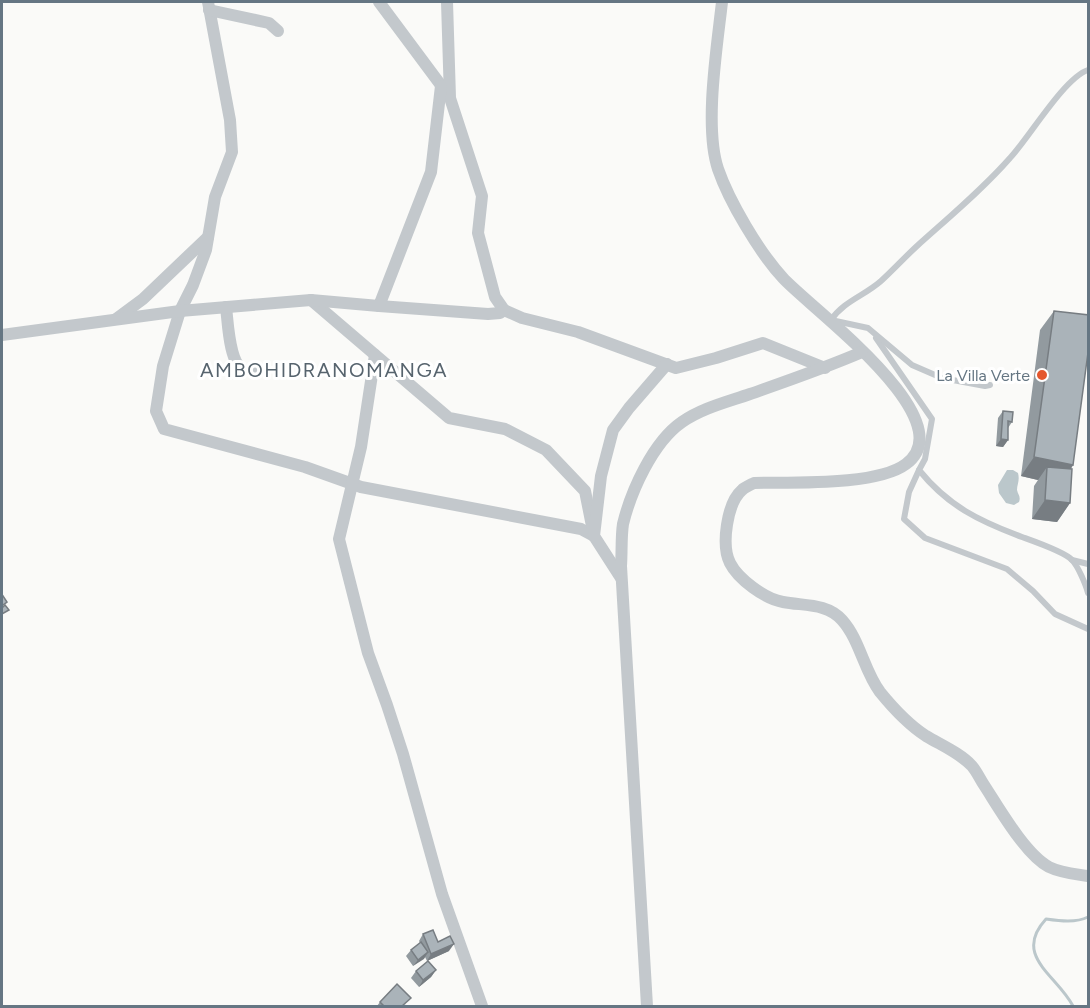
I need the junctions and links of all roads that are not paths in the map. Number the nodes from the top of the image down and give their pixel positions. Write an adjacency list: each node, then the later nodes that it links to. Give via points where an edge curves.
1 (379, 2): 7 (street)
2 (447, 2): 8 (street)
3 (722, 2): 15 (street, via 712,108 718,168 764,254 783,279)
4 (208, 6): 5 (street, via 269,23); 9 (street, via 230,120 232,152 215,197)
5 (278, 31)
6 (1089, 70): 15 (lane, via 1081,72 1052,103 1011,158 966,203 878,284 850,300)
7 (441, 86): 8 (street); 11 (street, via 431,172)
8 (450, 98): 13 (street, via 482,196 478,233 495,297)
9 (208, 237): 14 (street); 16 (street, via 143,299)
10 (311, 300): 11 (street); 12 (street); 20 (street)
11 (380, 306): 13 (street, via 488,314)
12 (226, 307): 14 (street); 23 (street, via 236,363 243,370)
13 (504, 310): 21 (street)
14 (180, 311): 16 (street); 26 (street, via 163,366 156,411 164,429 305,466)
15 (831, 320): 17 (lane); 19 (street)
16 (112, 321): 18 (street)
17 (868, 328): 24 (lane, via 912,366 942,378); 25 (lane, via 932,418 925,459)
18 (2, 335)
19 (862, 352): 22 (street); 33 (street, via 908,403 920,437 913,458 894,470 869,477 754,483 743,489 733,503 728,523 729,561 748,585 780,602 819,607 836,614 844,622 880,692 923,734 972,766 998,808 1037,858 1060,871)
20 (375, 355): 26 (street); 27 (street, via 449,418 505,429 546,450 585,491)
21 (667, 364): 22 (street, via 676,368 763,343); 27 (street, via 613,430 601,476)
22 (825, 368): 30 (street, via 702,410 664,438 630,499 623,527)
23 (253, 370)
24 (990, 384)
25 (919, 470): 28 (lane, via 954,505); 32 (lane, via 909,492 904,519 925,538 1007,569 1055,614)
26 (352, 484): 27 (street, via 581,528); 34 (street, via 339,539 365,642 403,754 442,894)
27 (594, 536): 30 (street)
28 (1072, 560): 29 (lane); 31 (lane)
29 (1089, 564)
30 (623, 582): 35 (street)
31 (1089, 593)
32 (1089, 629)
33 (1089, 876)
34 (482, 1006)
35 (647, 1006)

